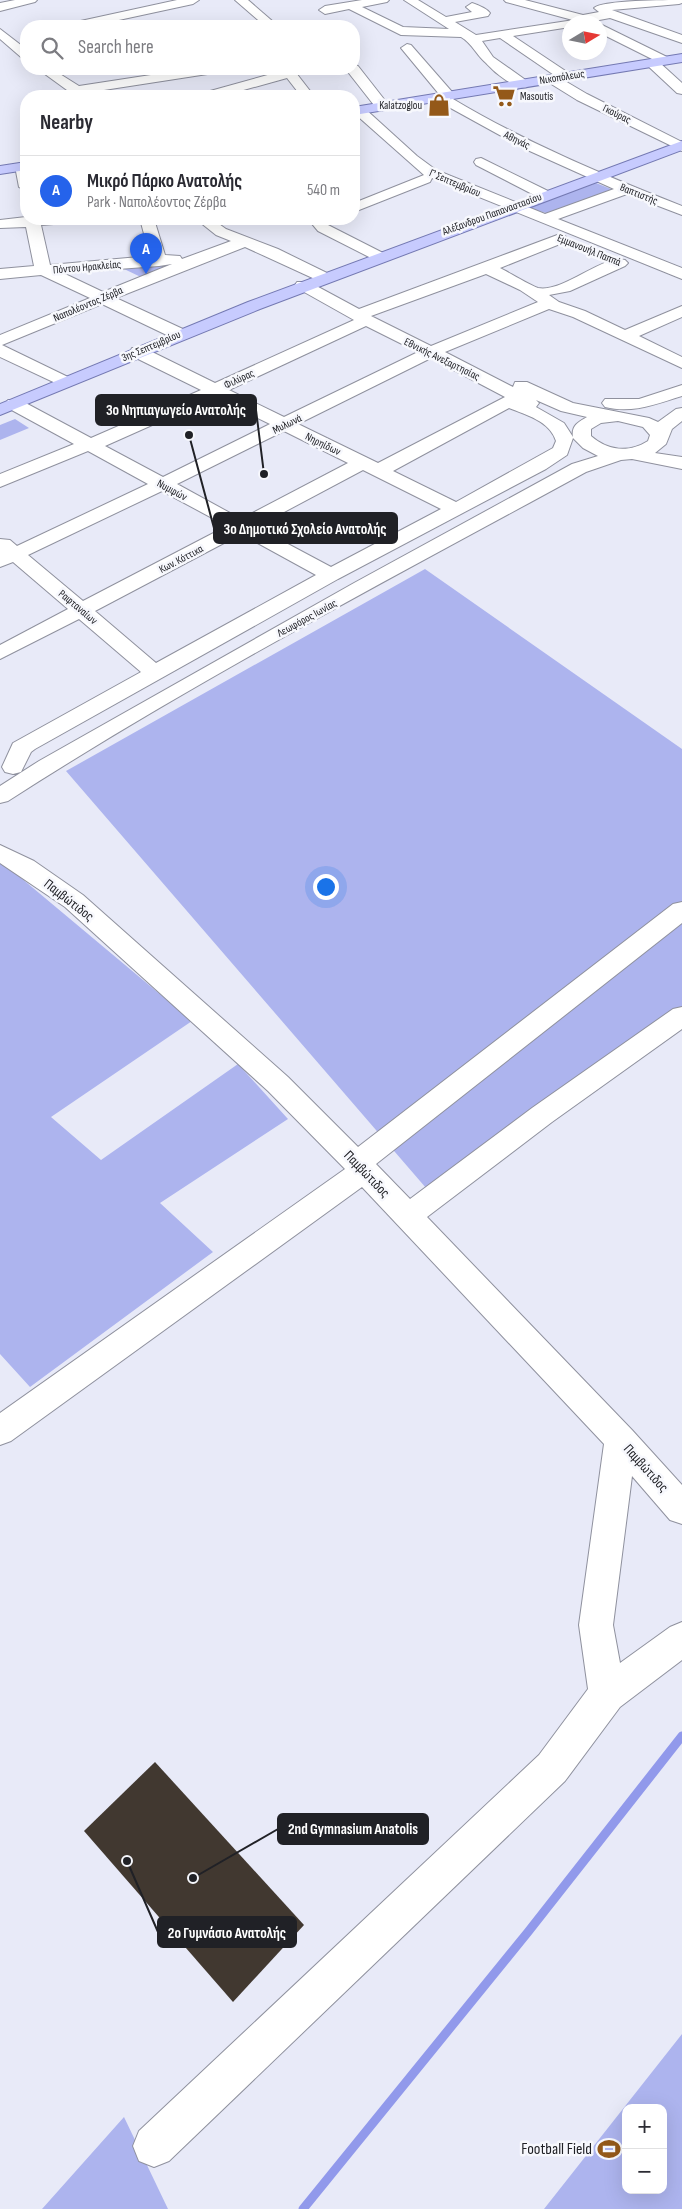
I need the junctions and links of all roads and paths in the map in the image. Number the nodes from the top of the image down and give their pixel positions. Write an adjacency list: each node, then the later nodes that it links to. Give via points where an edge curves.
1 (31, 0): 10 (street)
2 (130, 0): 11 (street)
3 (193, 0): 11 (street)
4 (241, 0): 20 (street)
5 (383, 0): 9 (street)
6 (410, 0): 12 (street)
7 (510, 0): 17 (street)
8 (679, 0): 15 (street, via 600,8)
9 (351, 6): 13 (street); 23 (street)
10 (0, 7)
11 (149, 10): 18 (street); 19 (street)
12 (426, 10): 21 (street); 23 (street, via 407,16 412,25)
13 (323, 11)
14 (477, 13): 21 (street)
15 (611, 14): 16 (street); 29 (street)
16 (607, 15)
17 (562, 16)
18 (164, 18)
19 (106, 20)
20 (265, 20)
21 (444, 21): 26 (street)
22 (562, 24): 25 (street)
23 (391, 26): 26 (street, via 407,32)
24 (607, 32): 33 (street)
25 (502, 34): 26 (street); 40 (street, Γκούρας)
26 (469, 36): 41 (street, via 489,60)
27 (5, 37): 28 (street); 31 (street)
28 (20, 37)
29 (682, 39)
30 (407, 48): 47 (street, Αθηνάς)
31 (20, 50)
32 (682, 58): 33 (main road, Νικοπόλεως)
33 (658, 62): 40 (main road, Νικοπόλεως); 46 (street)
34 (53, 75): 42 (street)
35 (175, 75): 42 (street)
36 (270, 75): 44 (street)
37 (289, 75): 45 (street)
38 (358, 75): 48 (street)
39 (204, 78): 43 (street)
40 (559, 78): 41 (main road, Νικοπόλεως); 51 (street, Γκούρας, via 582,97)
41 (522, 84): 47 (main road, Νικοπόλεως)
42 (76, 90)
43 (146, 90)
44 (226, 90)
45 (303, 90)
46 (682, 90)
47 (445, 96): 48 (main road, Νικοπόλεως); 55 (street, Αθηνάς, via 486,125)
48 (382, 106): 49 (main road, Νικοπόλεως)
49 (360, 109)
50 (360, 114): 60 (street, Γ' Σεπτεμβρίου, via 424,170)
51 (681, 146): 55 (main road, Αλέξανδρου Παπαναστασίου)
52 (481, 162): 58 (street)
53 (20, 167): 54 (main road)
54 (0, 170)
55 (596, 177): 57 (street, Βαπτιστής); 58 (main road, Αλέξανδρου Παπαναστασίου)
56 (425, 179): 59 (street)
57 (627, 189): 61 (street, Βαπτιστής); 63 (street)
58 (545, 195): 60 (main road, Αλέξανδρου Παπαναστασίου)
59 (360, 206)
60 (513, 207): 62 (main road, Αλέξανδρου Παπαναστασίου); 63 (street, Εμμανουήλ Παππά)
61 (682, 211)
62 (495, 213): 70 (street, Εμμανουήλ Παππά); 73 (main road, Αλέξανδρου Παπαναστασίου)
63 (544, 219): 79 (street, Εμμανουήλ Παππά)
64 (20, 222): 65 (street)
65 (0, 224)
66 (33, 225): 77 (street)
67 (149, 225): 74 (street)
68 (210, 225): 71 (street)
69 (320, 225): 73 (street)
70 (560, 239): 75 (street, Εμμανουήλ Παππά); 76 (street, Φιλύρας)
71 (244, 242): 72 (street); 80 (street, via 273,252)
72 (204, 256): 74 (street, Πόντου Ηρακλείας); 85 (street, Ναπολέοντος Ζέρβα)
73 (378, 256): 80 (main road, Αλέξανδρου Παπαναστασίου)
74 (159, 261): 77 (street, Πόντου Ηρακλείας)
75 (620, 263): 83 (street, Εμμανουήλ Παππά); 84 (street, via 564,288)
76 (487, 268): 84 (street); 88 (street, Φιλύρας)
77 (37, 270): 78 (street, Πόντου Ηρακλείας); 81 (street); 85 (street)
78 (0, 274)
79 (682, 274)
80 (323, 277): 82 (main road, Αλέξανδρου Παπαναστασίου)
81 (0, 285)
82 (303, 285): 88 (street, Εθνικής Ανεξαρτησίας); 89 (main road, 3ης Σεπτεμβρίου)
83 (682, 287)
84 (535, 293): 86 (street)
85 (103, 298): 89 (street); 91 (street, Ναπολέοντος Ζέρβα)
86 (550, 303): 90 (street); 92 (street, Μυλωνά)
87 (682, 311): 90 (street)
88 (362, 317): 92 (street, Εθνικής Ανεξαρτησίας); 97 (street, Φιλύρας)
89 (179, 334): 94 (main road, 3ης Σεπτεμβρίου)
90 (625, 336): 95 (street)
91 (0, 341)
92 (439, 349): 99 (street, Εθνικής Ανεξαρτησίας); 100 (street, Εθνικής Ανεξαρτησίας); 106 (street, Μυλωνά)
93 (0, 350): 96 (street)
94 (138, 352): 96 (main road, 3ης Σεπτεμβρίου); 97 (street, Νηρηίδων)
95 (682, 363)
96 (64, 382): 102 (main road, 3ης Σεπτεμβρίου)
97 (215, 390): 106 (street, Νηρηίδων); 109 (street, Φιλύρας, via 110,438)
98 (682, 390): 100 (street, via 640,404 617,404 567,396)
99 (512, 399): 107 (street, Εθνικής Ανεξαρτησίας, via 565,418); 113 (street, Κων. Κόττικα); 116 (street, via 562,429 565,441 561,451)
100 (552, 401): 104 (street, Εθνικής Ανεξαρτησίας)
101 (682, 401): 105 (street, Λεωφόρος Ιωνίας, via 655,412)
102 (7, 407): 109 (street, Νυμφών)
103 (682, 413): 108 (street, via 666,425)
104 (607, 416): 105 (street, Λεωφόρος Ιωνίας); 107 (street, Λεωφόρος Ιωνίας, via 589,421)
105 (629, 417): 108 (street, Λεωφόρος Ιωνίας, via 649,423)
106 (285, 425): 113 (street, Νηρηίδων); 115 (street, Μυλωνά)
107 (582, 435): 110 (street, via 597,449); 123 (street, Λεωφόρος Ιωνίας, via 576,453 564,462)
108 (659, 437): 110 (street, via 651,449); 111 (street, Λεωφόρος Ιωνίας)
109 (89, 444): 114 (street, Φιλύρας); 115 (street, Νυμφών)
110 (626, 454): 112 (street); 124 (street, via 594,462 590,473 582,479 99,748 68,762 46,766)
111 (682, 458)
112 (682, 463)
113 (370, 467): 116 (street, Νηρηίδων); 117 (street, Κων. Κόττικα)
114 (0, 481)
115 (162, 484): 117 (street, Νυμφών); 118 (street, Μυλωνά)
116 (456, 509): 119 (street)
117 (241, 527): 119 (street, Νυμφών); 120 (street, Κων. Κόττικα)
118 (5, 552): 120 (street, Ραφταναίων)
119 (331, 576): 122 (street)
120 (83, 611): 121 (street, Κων. Κόττικα); 122 (street, Ραφταναίων)
121 (0, 653)
122 (155, 673): 123 (street, via 27,744)
123 (6, 770)
124 (0, 796)
125 (0, 835): 127 (street, Παμβώτιδος)
126 (0, 853): 127 (street, Παμβώτιδος)
127 (25, 867): 130 (street, Παμβώτιδος, via 74,901 210,1022)
128 (682, 910): 130 (street)
129 (682, 1016): 131 (street, via 579,1088)
130 (361, 1166): 131 (street, Παμβώτιδος); 132 (street)
131 (408, 1216): 133 (street, Παμβώτιδος)
132 (0, 1431)
133 (621, 1440): 134 (street, Παμβώτιδος); 136 (street, via 596,1626)
134 (682, 1509)
135 (682, 1640): 136 (street)
136 (607, 1694): 137 (street, via 552,1768)
137 (154, 2146)

